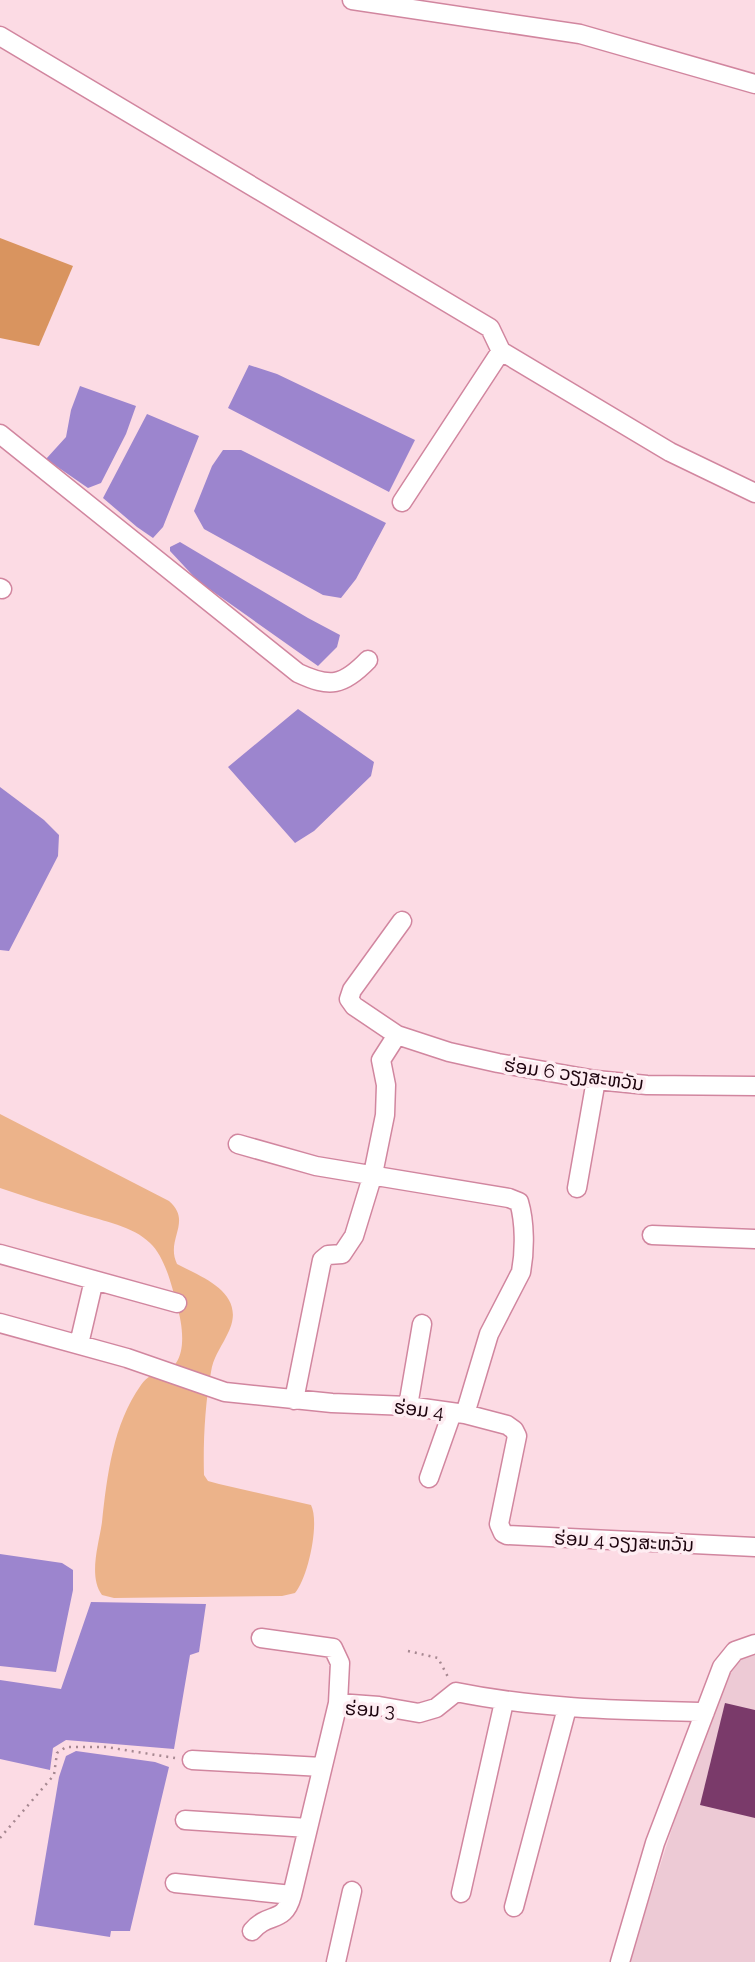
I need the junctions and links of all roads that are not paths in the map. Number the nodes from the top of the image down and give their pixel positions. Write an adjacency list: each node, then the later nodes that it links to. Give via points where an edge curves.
1 (352, 0): 3 (street, via 580,34)
2 (0, 36): 4 (street, via 490,328)
3 (755, 84)
4 (501, 351): 6 (street, via 670,452); 7 (street)
5 (0, 434): 8 (street, via 298,673 318,682 336,683)
6 (755, 493)
7 (402, 502)
8 (368, 660)
9 (402, 921): 10 (street, ຮ່ອມ 6 ວຽງສະຫວັນ, via 349,999)
10 (397, 1035): 11 (street, ຮ່ອມ 6 ວຽງສະຫວັນ, via 486,1060); 14 (street, via 381,1060 385,1115)
11 (596, 1080): 12 (street, ຮ່ອມ 6 ວຽງສະຫວັນ); 15 (street)
12 (755, 1086)
13 (238, 1144): 14 (street, via 316,1166)
14 (373, 1174): 24 (street, via 354,1236 342,1254 321,1260); 26 (street, via 519,1202 521,1272 489,1334)
15 (577, 1188)
16 (652, 1235): 17 (street)
17 (755, 1239)
18 (0, 1254): 19 (street)
19 (94, 1280): 20 (street); 23 (street)
20 (177, 1303)
21 (0, 1323): 23 (street, ຮ່ອມ 4)
22 (422, 1324): 25 (street)
23 (79, 1344): 24 (street, ຮ່ອມ 4, via 225,1392)
24 (294, 1400): 25 (street, ຮ່ອມ 4)
25 (408, 1406): 26 (street, ຮ່ອມ 4)
26 (458, 1414): 27 (street); 28 (street, ຮ່ອມ 4, via 507,1425 517,1436)
27 (429, 1478)
28 (499, 1524): 29 (street, ຮ່ອມ 4 ວຽງສະຫວັນ, via 507,1535)
29 (755, 1547)
30 (261, 1638): 33 (street, via 333,1647 340,1663)
31 (755, 1644): 35 (street, via 730,1656)
32 (504, 1702): 33 (street, ຮ່ອມ 3, via 456,1692 436,1708 419,1713); 34 (street); 42 (street)
33 (338, 1703): 37 (street, ຮ່ອມ 3)
34 (567, 1708): 35 (street); 44 (street)
35 (705, 1712): 47 (street, via 655,1843)
36 (192, 1760): 37 (street)
37 (322, 1767): 39 (street, ຮ່ອມ 3)
38 (185, 1820): 39 (street)
39 (308, 1828): 43 (street, ຮ່ອມ 3)
40 (175, 1883): 43 (street)
41 (352, 1891): 46 (street)
42 (461, 1893)
43 (292, 1895): 45 (street, via 281,1916 260,1922)
44 (514, 1907)
45 (252, 1931)
46 (336, 1962)
47 (620, 1962)

